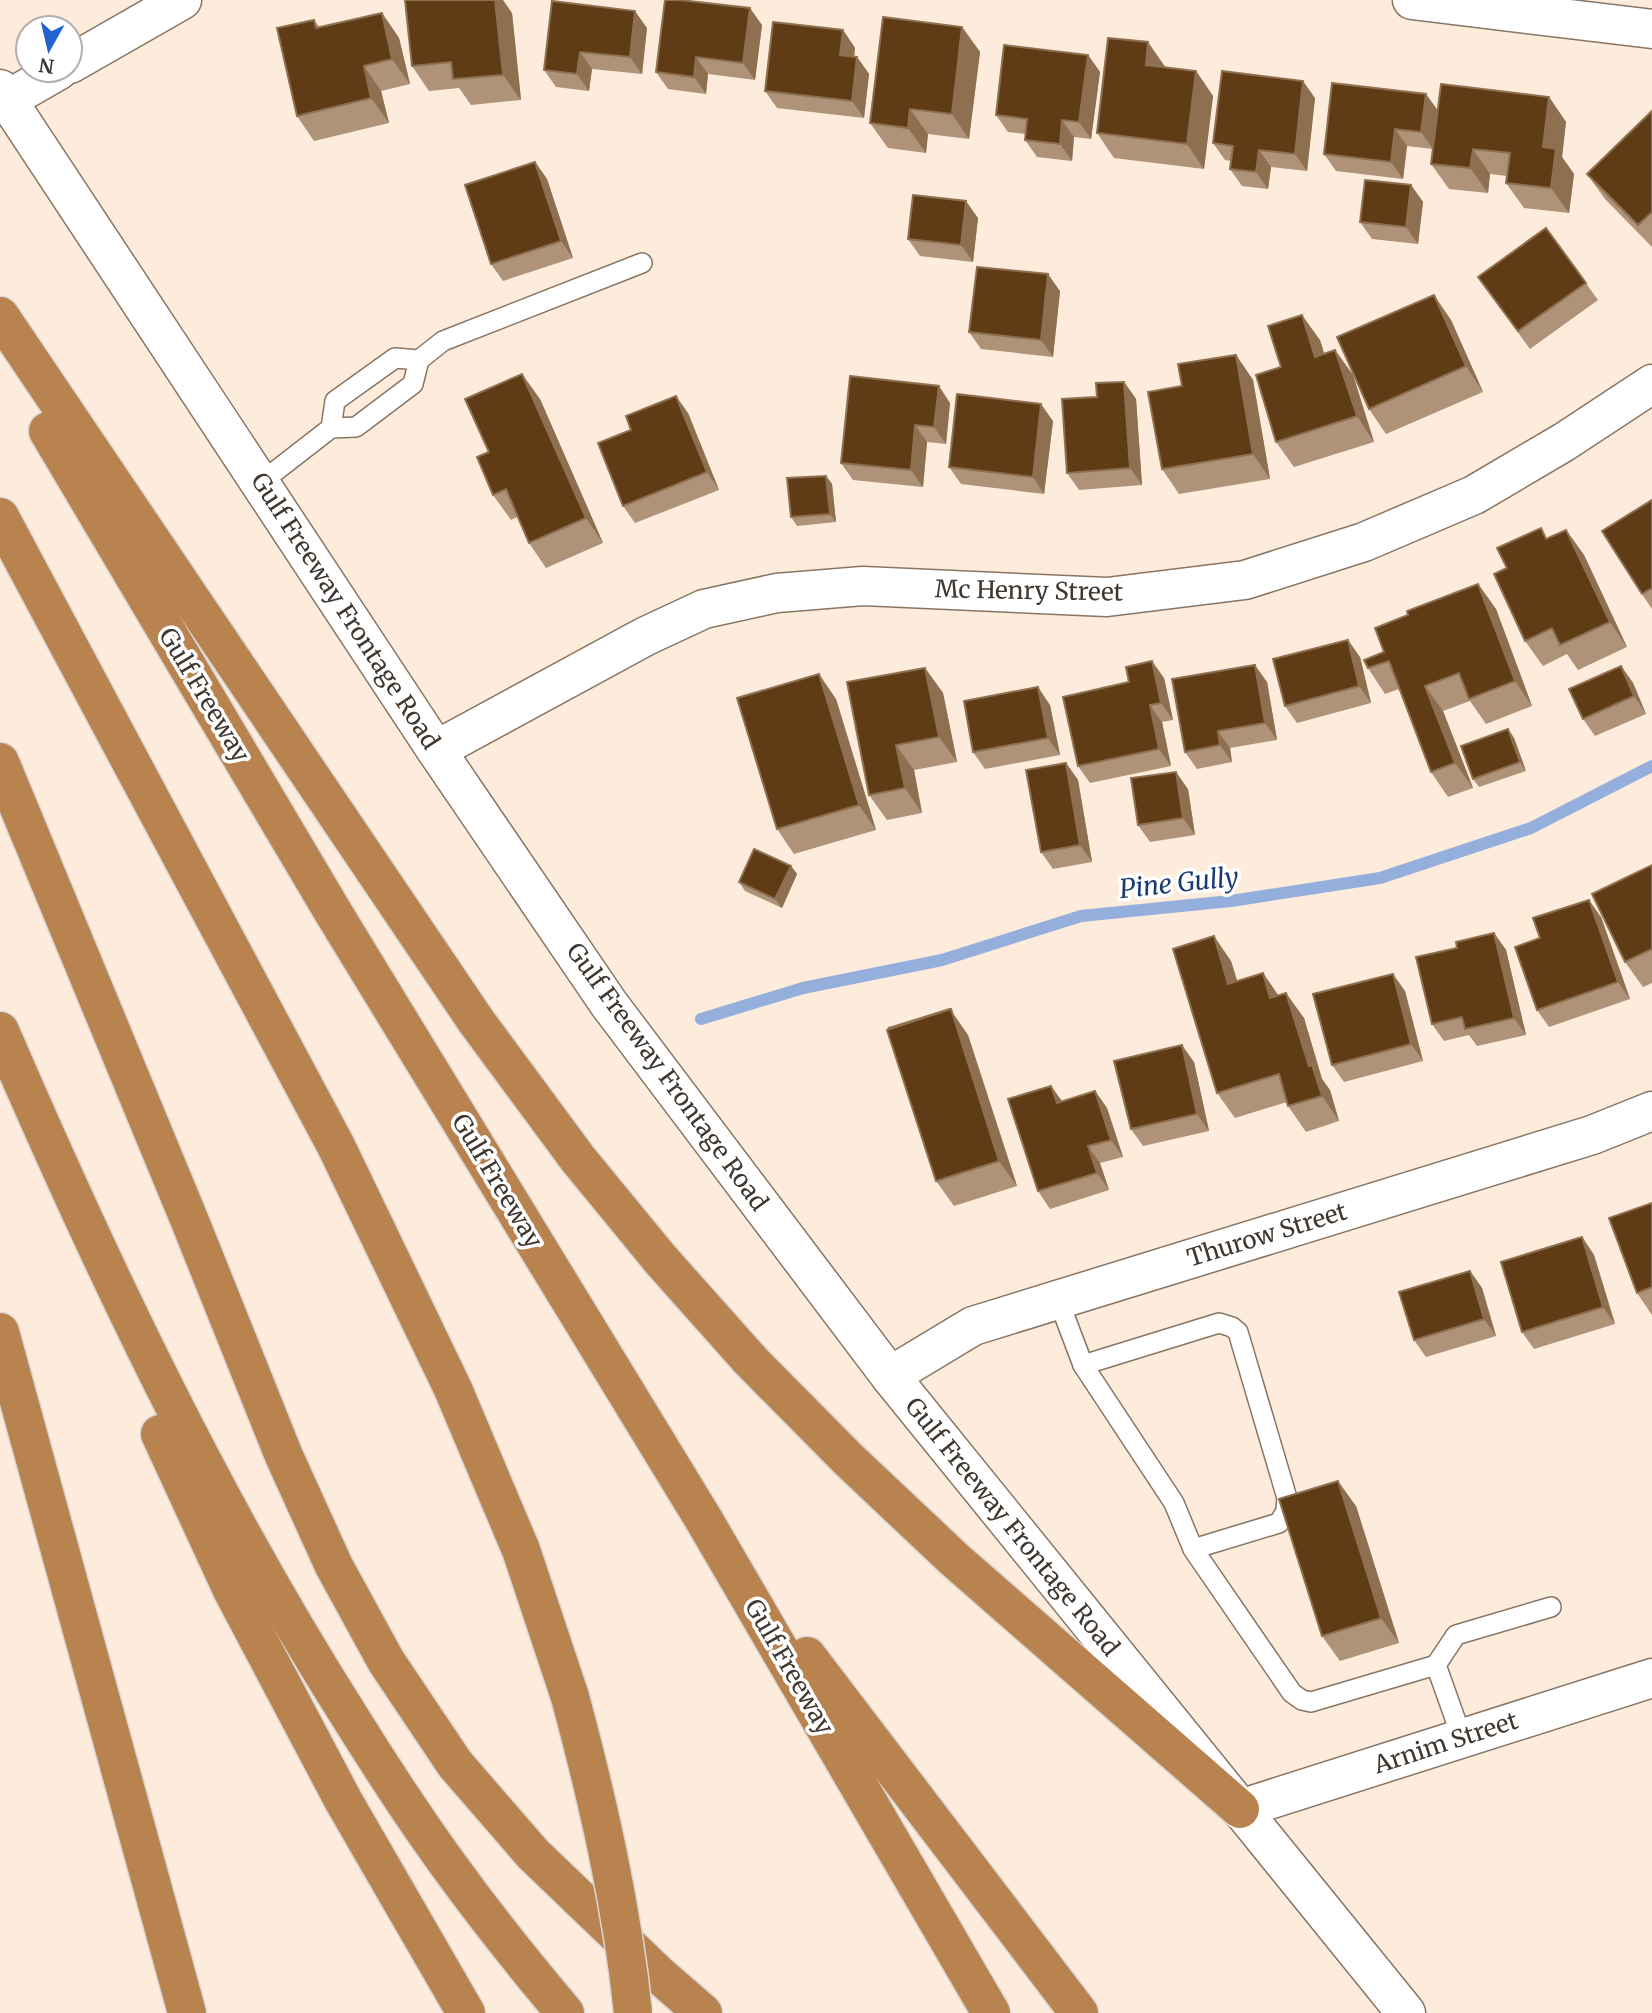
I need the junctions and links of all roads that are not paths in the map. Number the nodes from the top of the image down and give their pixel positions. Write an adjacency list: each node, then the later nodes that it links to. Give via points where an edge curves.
1 (182, 0): 4 (street)
2 (1412, 0): 3 (street)
3 (1652, 29)
4 (84, 56)
5 (27, 84): 6 (street)
6 (4, 94): 13 (street, Gulf Freeway Frontage Road)
7 (642, 263): 10 (lane, via 443,341)
8 (0, 316): 30 (highway, via 476,1021 578,1159 661,1259 751,1361 848,1459 954,1559)
9 (0, 350): 24 (highway, Gulf Freeway, via 333,912)
10 (419, 360): 12 (lane, via 413,384 356,427); 12 (lane, via 395,358 335,401)
11 (1652, 384): 15 (street, Mc Henry Street, via 1475,495 1364,542 1245,580 1107,597 863,586 777,593 692,614)
12 (331, 428): 13 (lane)
13 (260, 482): 15 (street, Gulf Freeway Frontage Road)
14 (0, 517): 34 (highway, bridge, via 336,1146 453,1390 521,1550 596,1793 618,1900)
15 (436, 750): 23 (street, Gulf Freeway Frontage Road, via 610,1004)
16 (0, 762): 35 (highway, via 284,1456 334,1566 386,1661 455,1764 533,1854)
17 (0, 1031): 33 (highway, via 161,1383 306,1647 454,1873)
18 (0, 1040): 32 (highway, via 129,1368 232,1590 343,1800)
19 (1652, 1111): 20 (street, Thurow Street, via 1592,1135)
20 (1058, 1299): 22 (lane); 23 (street, Thurow Street, via 973,1326)
21 (0, 1332): 31 (highway)
22 (1083, 1365): 25 (lane, via 1174,1503); 25 (lane, via 1219,1323 1238,1332 1287,1497 1286,1511 1279,1523)
23 (890, 1376): 30 (street, Gulf Freeway Frontage Road)
24 (704, 1520): 36 (highway, Gulf Freeway); 37 (highway)
25 (1193, 1549): 27 (lane, via 1292,1693 1302,1700 1311,1702)
26 (1551, 1607): 27 (lane, via 1455,1635)
27 (1436, 1665): 29 (lane)
28 (1652, 1678): 29 (street, Arnim Street)
29 (1462, 1738): 30 (street, Arnim Street)
30 (1240, 1809): 38 (street, Gulf Freeway Frontage Road)
31 (187, 2013)
32 (466, 2013)
33 (565, 2013)
34 (633, 2013)
35 (703, 2013)
36 (991, 2013)
37 (1079, 2013)
38 (1406, 2013)

